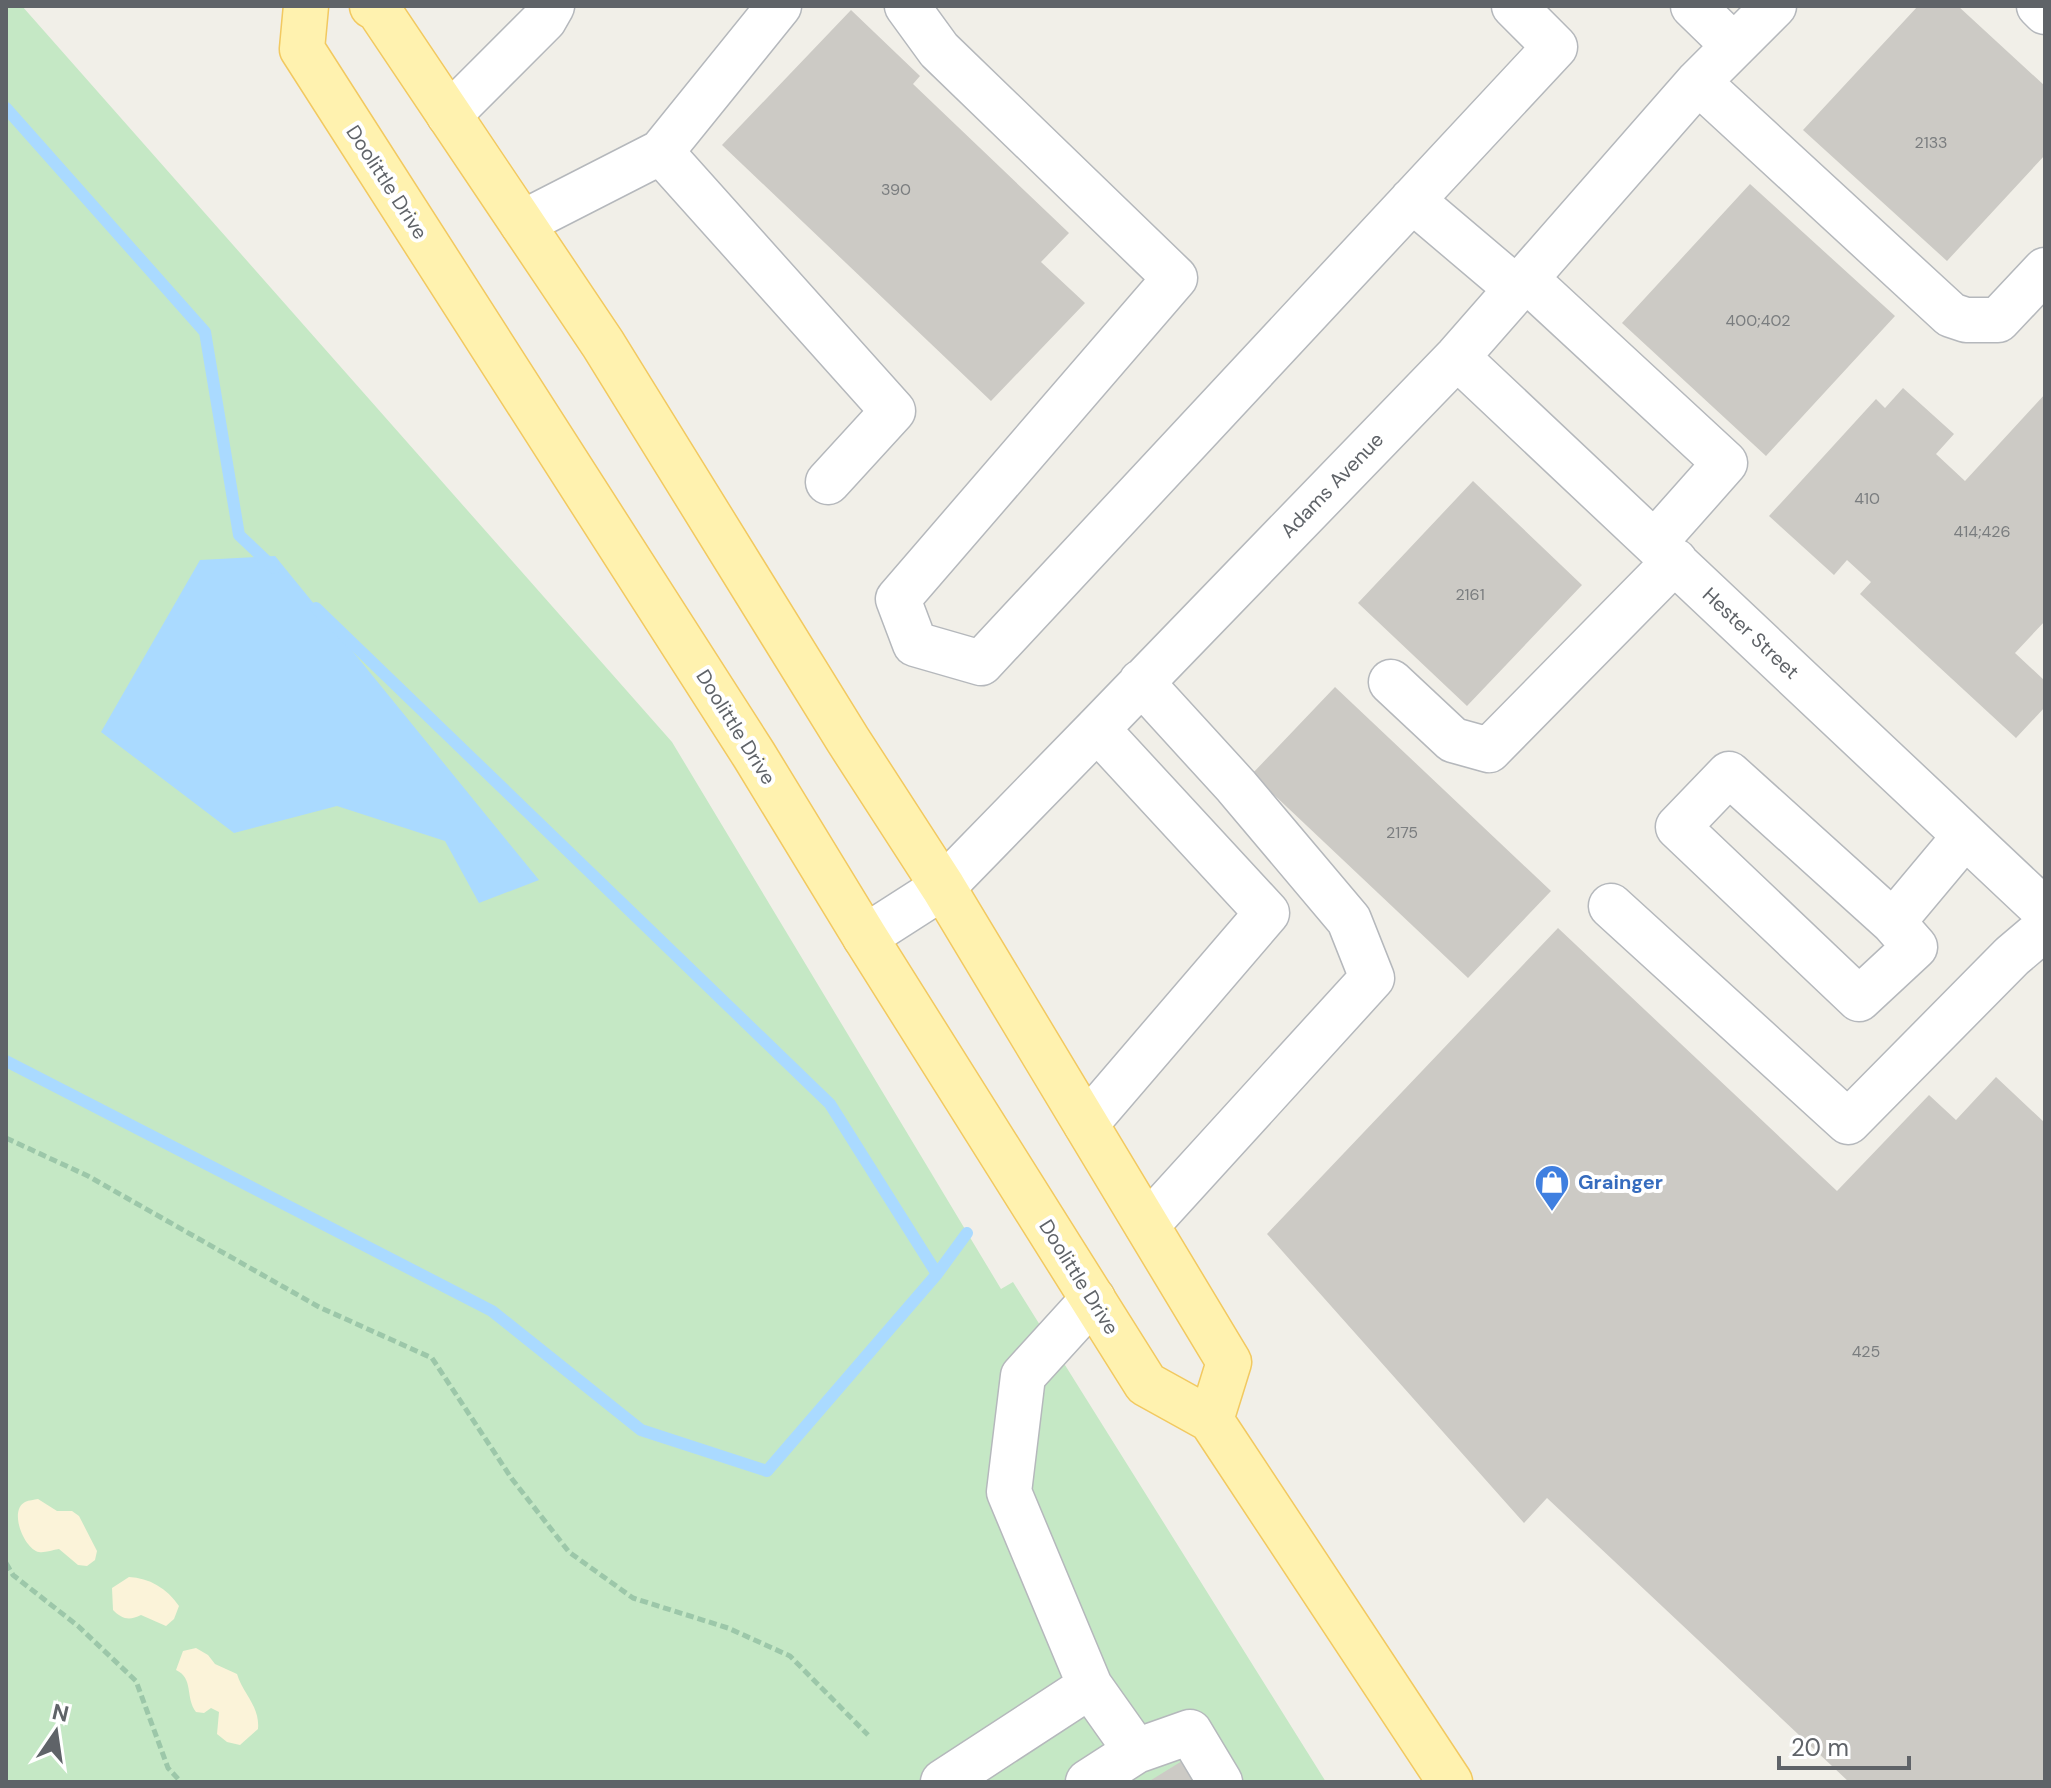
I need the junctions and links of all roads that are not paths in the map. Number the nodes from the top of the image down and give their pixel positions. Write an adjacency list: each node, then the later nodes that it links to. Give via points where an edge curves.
1 (306, 6): 31 (main road, Doolittle Drive, via 302,49)
2 (372, 6): 13 (main road)
3 (552, 6): 13 (street)
4 (779, 6): 14 (street)
5 (907, 6): 15 (street, via 939,50 1175,278 898,599 915,644 981,663)
6 (1514, 6): 15 (street, via 1555,47)
7 (1693, 6): 11 (street)
8 (1774, 6): 11 (street, Adams Avenue)
9 (2039, 6): 10 (street)
10 (2045, 12)
11 (1734, 46): 12 (street, Adams Avenue)
12 (1698, 82): 17 (street, via 1951,315 1998,320); 18 (street, Adams Avenue)
13 (449, 115): 16 (main road)
14 (661, 152): 16 (street); 20 (street, via 893,411)
15 (1412, 200): 18 (street)
16 (522, 223): 26 (main road)
17 (2045, 270)
18 (1522, 284): 19 (street, Adams Avenue); 21 (street, via 1725,463)
19 (1457, 357): 21 (street, Hester Street); 22 (street, Adams Avenue)
20 (828, 482)
21 (1665, 552): 23 (street, via 1489,750 1453,740); 25 (street, Hester Street)
22 (1141, 682): 24 (street, Adams Avenue); 33 (street, via 1349,920 1372,978)
23 (1391, 682)
24 (1097, 729): 26 (street, Adams Avenue); 32 (street, via 1267,913)
25 (1965, 836): 28 (street, Hester Street); 29 (street)
26 (943, 887): 31 (street, Adams Avenue); 32 (main road)
27 (1611, 906): 30 (street, via 1848,1122)
28 (2045, 911)
29 (1893, 922): 29 (street, via 1915,947 1859,999 1678,827 1729,774)
30 (2045, 928)
31 (865, 937): 34 (main road, Doolittle Drive)
32 (1086, 1124): 33 (main road)
33 (1147, 1225): 35 (main road, via 1229,1362)
34 (1093, 1299): 35 (main road, Doolittle Drive, via 1146,1384); 36 (street, via 1023,1376 1009,1492)
35 (1211, 1420): 41 (main road, Doolittle Drive)
36 (1090, 1686): 37 (street); 38 (street)
37 (1136, 1751): 39 (street); 40 (street, via 1190,1732)
38 (943, 1782)
39 (1088, 1782)
40 (1220, 1782)
41 (1450, 1782)

